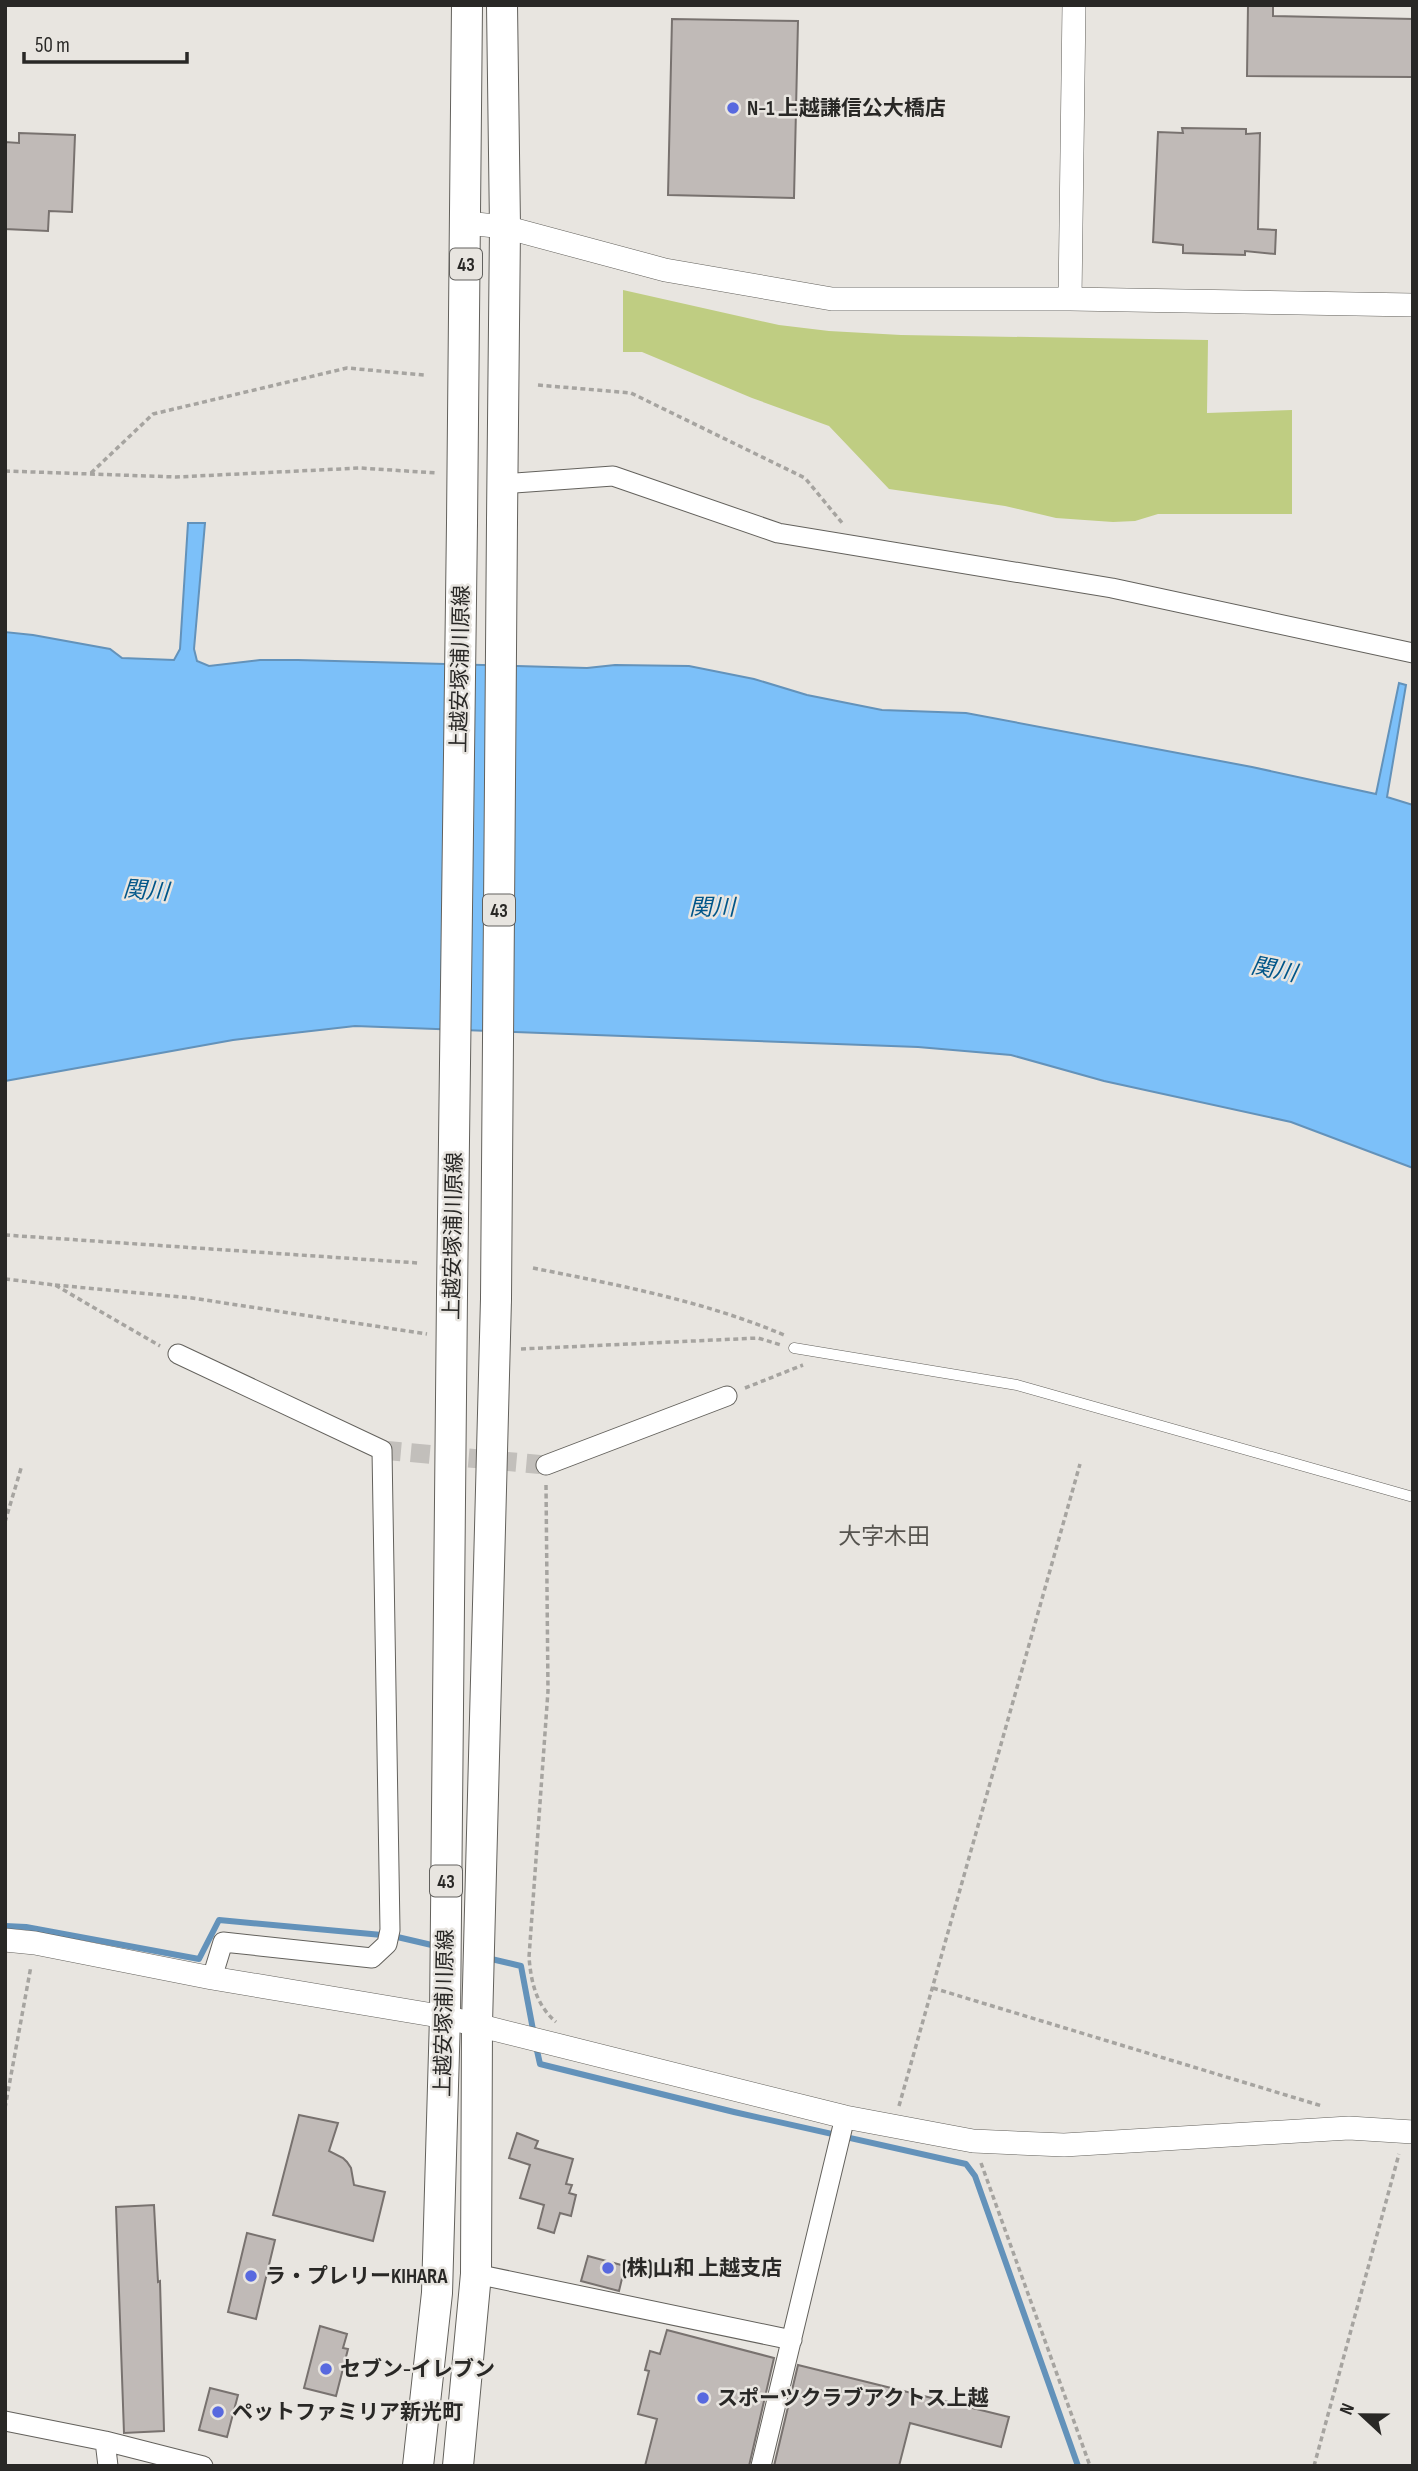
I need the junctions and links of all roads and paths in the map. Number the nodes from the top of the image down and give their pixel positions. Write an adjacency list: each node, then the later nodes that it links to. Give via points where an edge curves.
1 (467, 5): 4 (main road, 上越安塚浦川原線 / 43)
2 (502, 5): 5 (main road, 上越安塚浦川原線 / 43)
3 (1074, 5): 6 (street)
4 (467, 223): 5 (street); 12 (main road, 上越安塚浦川原線 / 43)
5 (505, 227): 6 (street, via 665,270 832,299); 13 (main road, 上越安塚浦川原線 / 43)
6 (1070, 299): 7 (street)
7 (1413, 304)
8 (424, 375): 11 (path, via 347,368 153,414)
9 (538, 384): 14 (path, via 631,393 805,478)
10 (5, 471): 11 (path)
11 (91, 473): 12 (path, via 176,477 360,468)
12 (462, 474): 21 (main road, 上越安塚浦川原線 / 43, bridge)
13 (502, 484): 14 (street, via 613,476 778,533); 24 (main road, 上越安塚浦川原線 / 43, bridge)
14 (862, 547): 15 (street, via 1112,588)
15 (1413, 653)
16 (5, 1235): 17 (path)
17 (418, 1263)
18 (533, 1268): 22 (path, via 634,1288 745,1319 785,1336)
19 (5, 1279): 20 (path)
20 (55, 1285): 21 (path, via 192,1298); 26 (path)
21 (452, 1338): 37 (main road, 上越安塚浦川原線 / 43)
22 (780, 1345): 23 (path); 24 (path, via 758,1338)
23 (794, 1348): 25 (lane)
24 (494, 1351): 38 (main road, 上越安塚浦川原線 / 43)
25 (811, 1352): 27 (path, via 805,1364); 31 (lane, via 1017,1385)
26 (178, 1354): 35 (street, via 382,1450 387,1944 372,1958 223,1942)
27 (727, 1396): 30 (street)
28 (1080, 1464): 36 (path)
29 (22, 1465): 32 (path)
30 (546, 1465): 39 (path, via 548,1691 529,1957 536,1996)
31 (1413, 1497)
32 (5, 1522)
33 (5, 1940): 34 (street)
34 (35, 1943): 35 (street); 41 (path)
35 (212, 1978): 37 (street)
36 (933, 1988): 40 (path); 43 (path)
37 (444, 2017): 38 (street); 52 (main road, 上越安塚浦川原線 / 43, via 438,2293)
38 (477, 2024): 42 (street); 46 (main road, 上越安塚浦川原線 / 43)
39 (558, 2024)
40 (1326, 2107)
41 (5, 2108)
42 (845, 2118): 43 (street); 47 (street)
43 (893, 2127): 45 (street)
44 (1409, 2132): 45 (street, via 1322,2129 1064,2145); 56 (path)
45 (973, 2141): 55 (path)
46 (476, 2274): 47 (street); 53 (main road, 上越安塚浦川原線 / 43)
47 (792, 2340): 54 (street)
48 (5, 2421): 49 (street)
49 (105, 2441): 50 (street); 51 (street)
50 (108, 2466)
51 (203, 2466)
52 (418, 2466)
53 (458, 2466)
54 (761, 2466)
55 (1090, 2466)
56 (1314, 2466)

